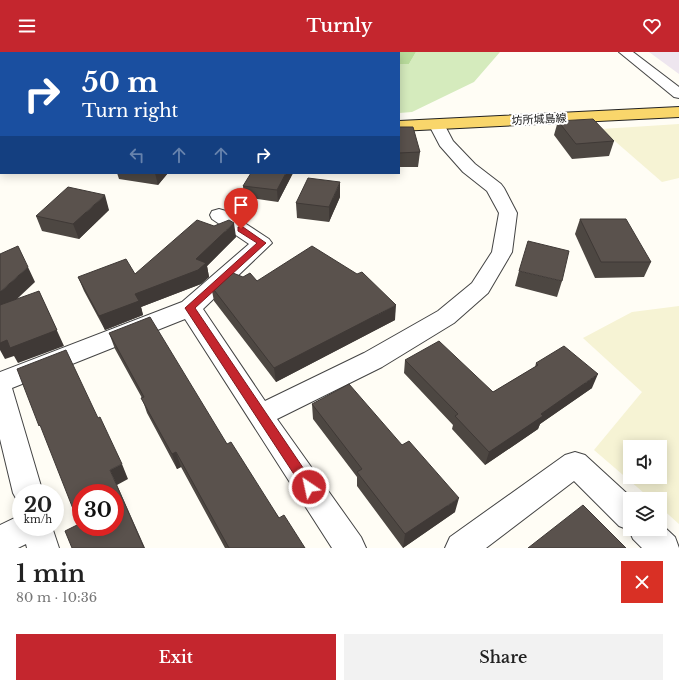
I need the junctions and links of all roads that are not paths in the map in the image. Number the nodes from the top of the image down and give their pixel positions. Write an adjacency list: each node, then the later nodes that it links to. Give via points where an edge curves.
1 (625, 52): 2 (street)
2 (679, 94)
3 (679, 112): 4 (main road, 坊所城島線)
4 (437, 125): 5 (main road, 坊所城島線); 10 (street, via 446,144 469,168 495,188 508,213 502,252 480,288 446,317 373,360)
5 (400, 126)
6 (219, 215): 7 (street, via 262,243)
7 (190, 308): 8 (street); 10 (street)
8 (0, 382)
9 (0, 388): 11 (street)
10 (260, 415): 18 (street)
11 (26, 484)
12 (623, 509): 19 (street, via 575,464)
13 (12, 535): 16 (street)
14 (40, 536): 17 (street)
15 (651, 536): 20 (street)
16 (0, 541)
17 (43, 548)
18 (350, 548)
19 (461, 548)
20 (664, 548)

